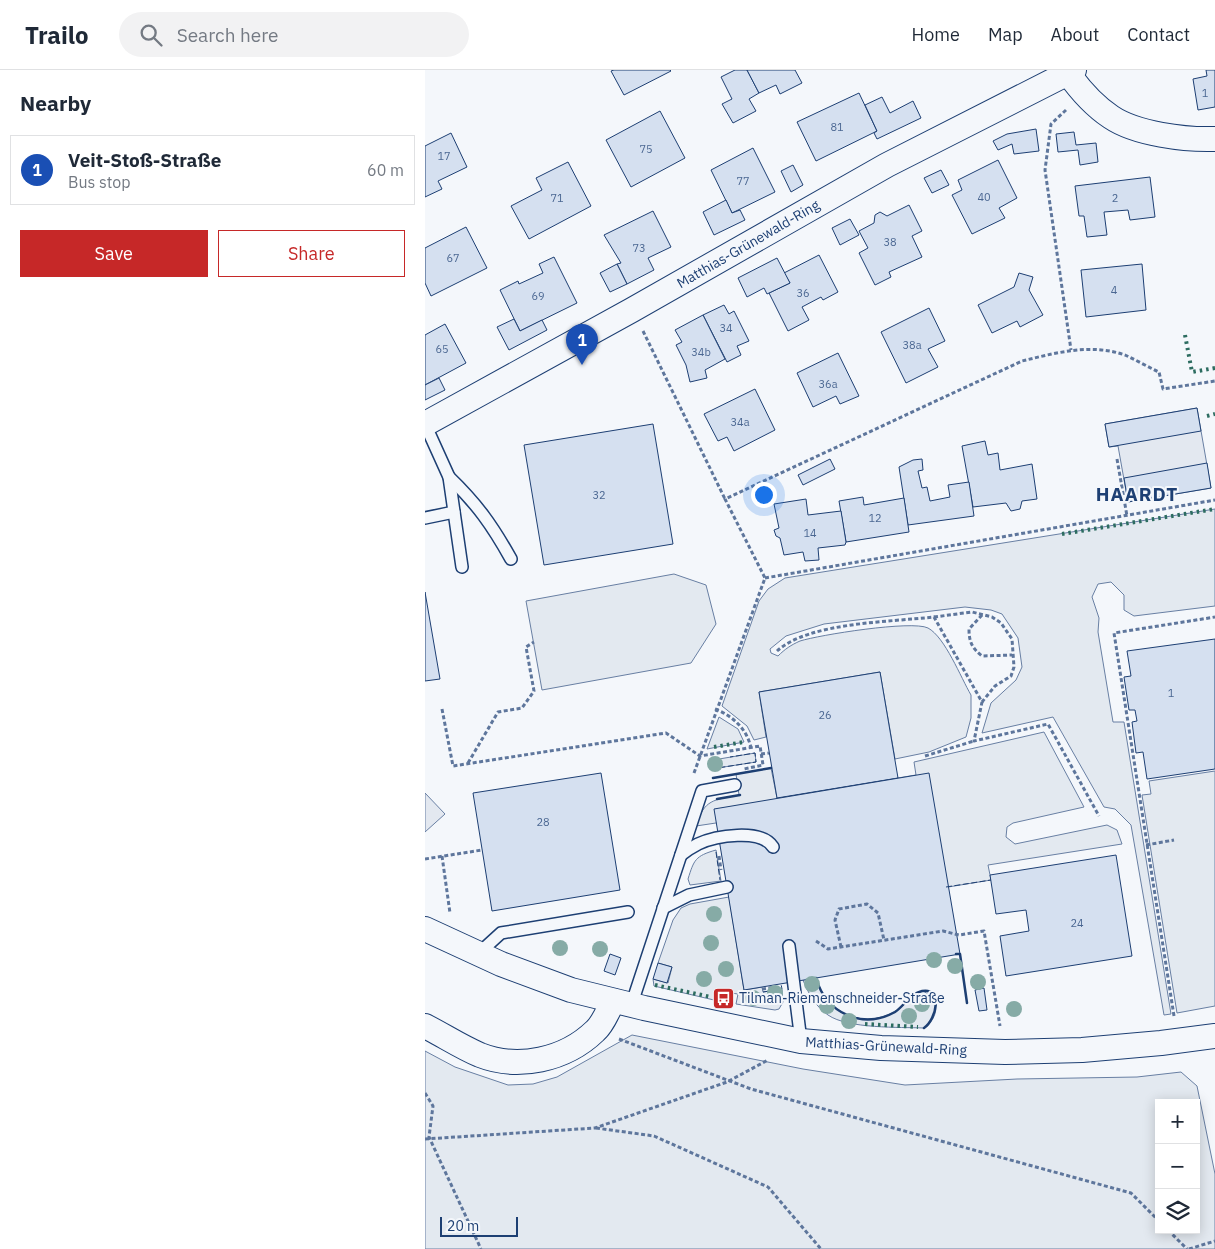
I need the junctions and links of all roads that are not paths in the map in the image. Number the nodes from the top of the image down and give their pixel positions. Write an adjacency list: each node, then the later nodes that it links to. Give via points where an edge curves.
1 (1071, 72): 2 (street, via 1083,94 1112,118 1146,131 1199,140); 3 (street, Matthias-Grünewald-Ring, via 887,165)
2 (1215, 139)
3 (425, 424): 4 (lane)
4 (449, 477): 5 (lane); 7 (lane, via 492,525)
5 (454, 512): 6 (lane); 8 (lane)
6 (425, 518)
7 (511, 559)
8 (462, 567)
9 (735, 785): 11 (lane, via 702,792)
10 (773, 847): 11 (lane, via 765,839 747,835 698,844)
11 (681, 855): 13 (lane)
12 (725, 882): 13 (lane)
13 (663, 908): 18 (lane)
14 (628, 912): 17 (lane, via 501,933)
15 (425, 930): 17 (street, Matthias-Grünewald-Ring)
16 (789, 946): 21 (lane)
17 (478, 954): 18 (street, Matthias-Grünewald-Ring, via 571,990)
18 (622, 1003): 19 (street, via 597,1030 566,1051 541,1060 519,1062 480,1055); 21 (street, Matthias-Grünewald-Ring)
19 (425, 1026)
20 (1214, 1041): 21 (street, Matthias-Grünewald-Ring, via 1005,1052)
21 (801, 1042)

